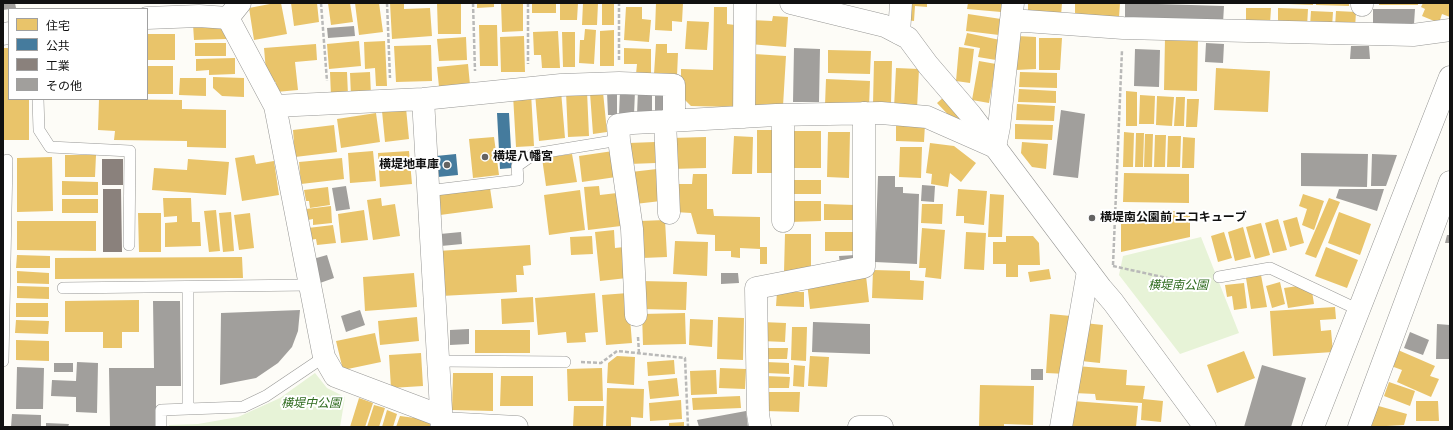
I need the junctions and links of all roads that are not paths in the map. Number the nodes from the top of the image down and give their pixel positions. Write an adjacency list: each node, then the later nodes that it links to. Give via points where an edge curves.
1 (745, 3): 15 (street)
2 (790, 3): 8 (street, via 885,26)
3 (901, 3): 8 (street)
4 (234, 10): 6 (street, via 199,16); 12 (street)
5 (1012, 12): 7 (street, via 1123,28 1413,35); 18 (street)
6 (148, 18)
7 (1450, 30)
8 (899, 33): 18 (street, via 908,38)
9 (1450, 77): 30 (street)
10 (38, 100): 24 (lane, via 39,130 50,147 130,151)
11 (423, 100): 12 (street); 16 (street, via 561,84 674,84); 21 (street)
12 (275, 106): 27 (street)
13 (864, 113): 14 (street); 18 (street, via 927,117); 40 (street, via 864,267 756,288)
14 (783, 115): 15 (street); 23 (street)
15 (744, 117): 16 (street)
16 (669, 121): 17 (street, via 618,125); 22 (street)
17 (618, 140): 21 (lane, via 534,154 517,166 518,180); 31 (street, via 632,229)
18 (995, 147): 25 (street)
19 (7, 160): 33 (lane)
20 (1450, 182): 46 (street)
21 (427, 191): 34 (street)
22 (669, 213)
23 (783, 221)
24 (129, 246)
25 (1088, 271): 43 (street); 44 (street, via 1114,302)
26 (1219, 277): 30 (lane, via 1270,268)
27 (310, 286): 28 (lane); 32 (street)
28 (188, 287): 29 (lane); 36 (lane)
29 (63, 288)
30 (1359, 310): 45 (street)
31 (636, 315)
32 (324, 357): 36 (lane, via 266,396 243,407); 37 (street, via 336,376)
33 (3, 361)
34 (438, 361): 35 (lane); 37 (street)
35 (565, 362)
36 (188, 409): 38 (lane, via 161,410)
37 (442, 422): 39 (street)
38 (161, 427)
39 (517, 427)
40 (760, 427)
41 (859, 427): 42 (street)
42 (882, 427)
43 (1061, 427)
44 (1205, 427)
45 (1313, 427)
46 (1359, 427)

